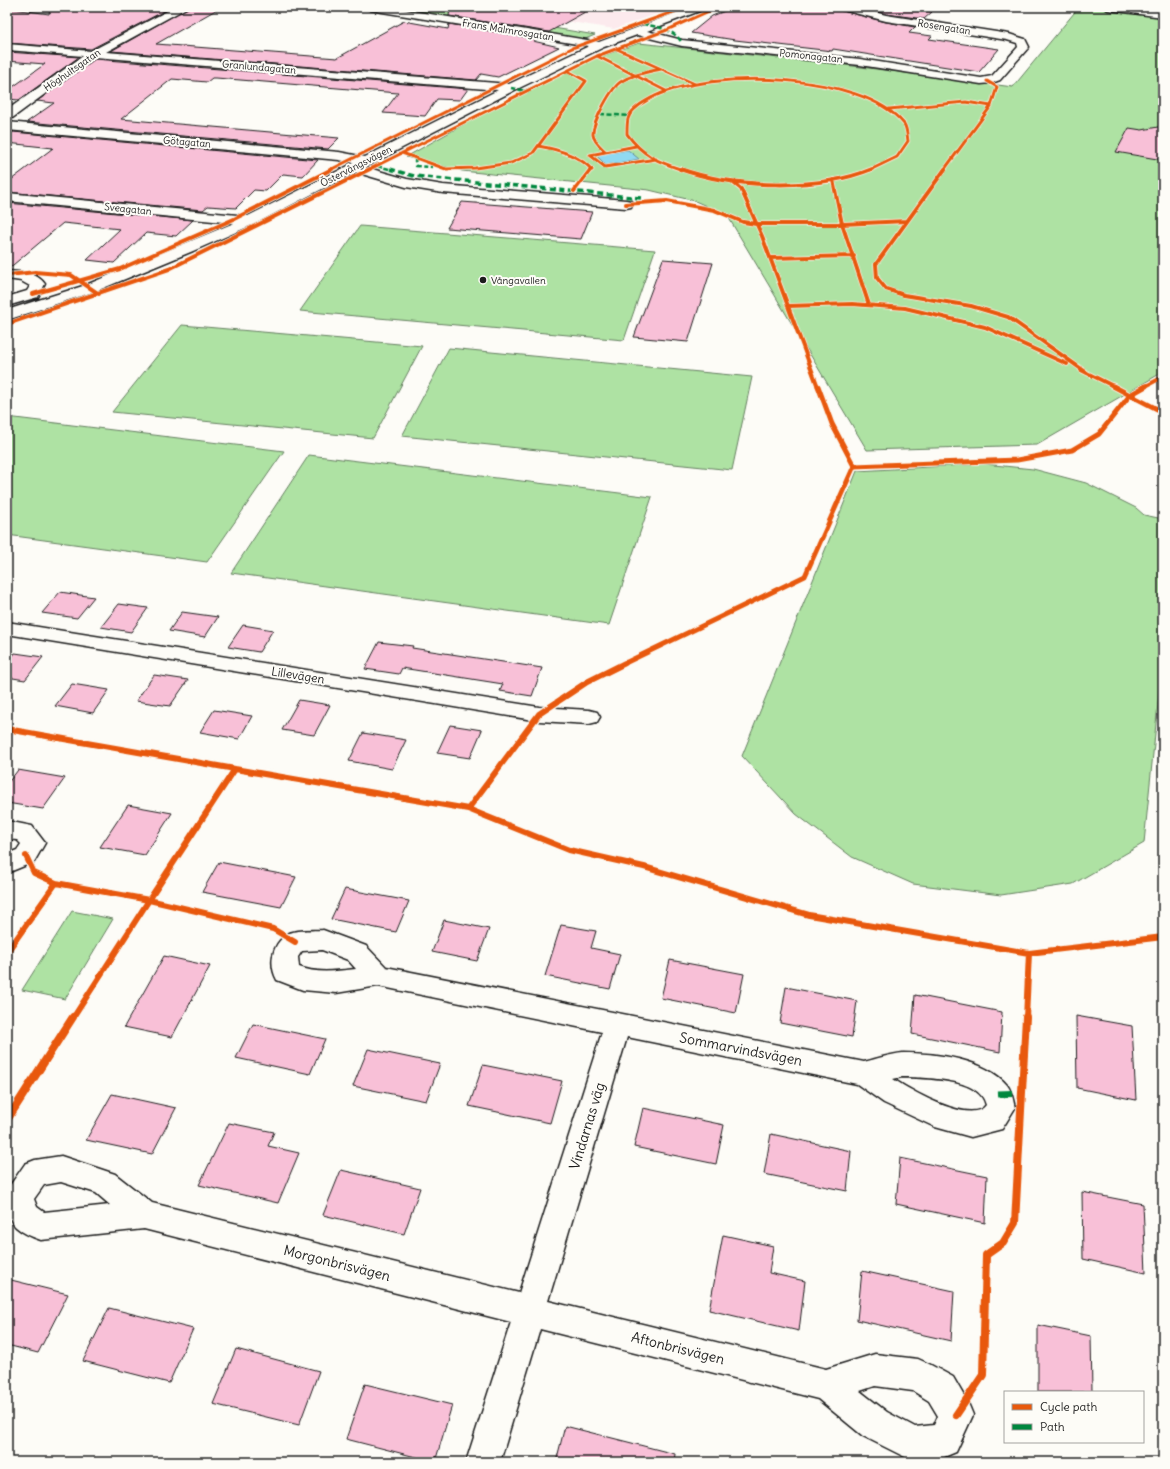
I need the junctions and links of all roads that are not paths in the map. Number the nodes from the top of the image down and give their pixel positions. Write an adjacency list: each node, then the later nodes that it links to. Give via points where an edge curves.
1 (183, 7): 12 (street, Höghultsgatan)
2 (370, 7): 10 (street, Frans Malmrosgatan)
3 (701, 7): 7 (street, Östervångsvägen)
4 (843, 7): 13 (street, Rosengatan, via 886,18 1021,41 1024,47 996,78)
5 (1108, 7): 6 (street)
6 (1163, 14)
7 (634, 31): 9 (street, Östervångsvägen); 13 (street, Pomonagatan, via 682,43 860,62)
8 (592, 32): 9 (street)
9 (621, 36): 10 (street, Östervångsvägen)
10 (600, 45): 14 (street, Östervångsvägen)
11 (7, 47): 12 (street, Granlundagatan)
12 (93, 54): 14 (street, Granlundagatan); 15 (street, Höghultsgatan)
13 (987, 81)
14 (511, 88): 17 (street, Östervångsvägen)
15 (7, 116)
16 (7, 126): 17 (street, Götagatan, via 339,156)
17 (367, 161): 18 (street, Östervångsvägen)
18 (353, 168): 20 (street, via 443,189); 21 (street, Östervångsvägen)
19 (7, 197): 21 (street, Sveagatan)
20 (626, 204)
21 (249, 221): 24 (street, Östervångsvägen, via 91,288)
22 (7, 275): 23 (street, via 25,277 38,284 33,294)
23 (7, 303)
24 (7, 315)
25 (7, 628): 26 (street, Lillevägen, via 539,714)
26 (589, 716)
27 (7, 830): 28 (street, via 24,832 33,843 26,856)
28 (7, 864)
29 (378, 976): 30 (street)
30 (618, 1024): 31 (street, Sommarvindsvägen); 33 (street, Vindarnas väg)
31 (864, 1074)
32 (144, 1215): 33 (street, Morgonbrisvägen)
33 (530, 1311): 34 (street, Aftonbrisvägen); 35 (street, Vindarnas väg)
34 (826, 1385)
35 (483, 1462)

